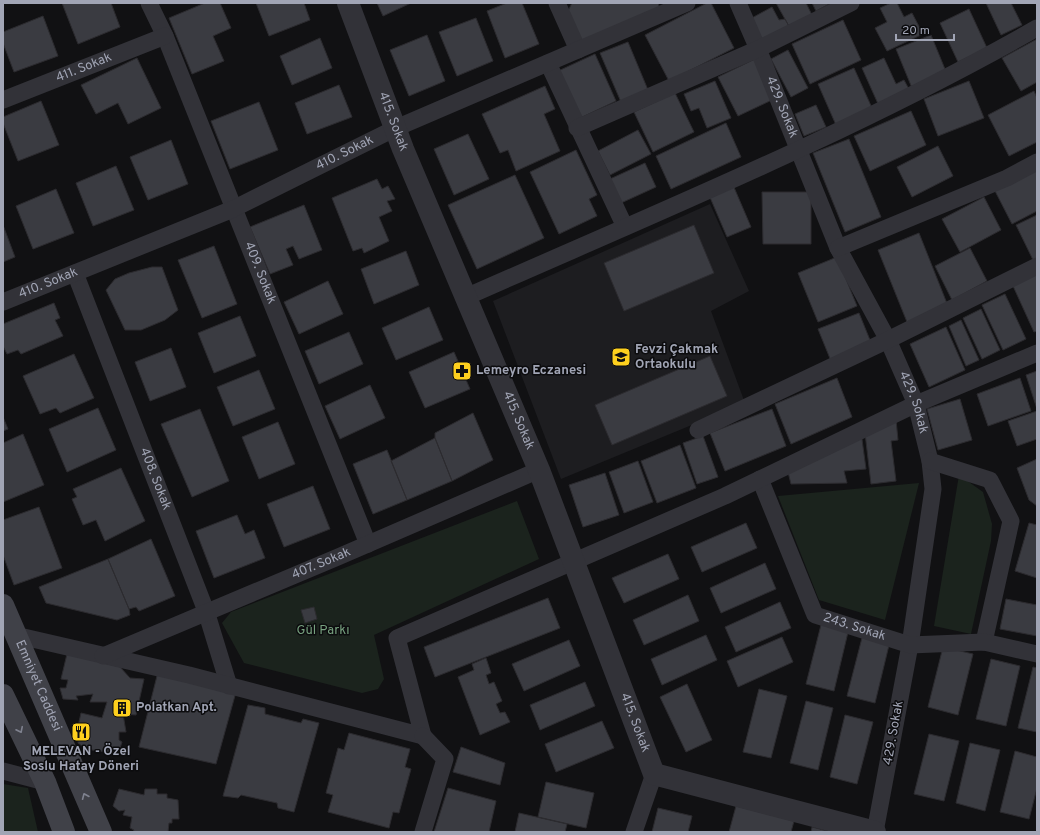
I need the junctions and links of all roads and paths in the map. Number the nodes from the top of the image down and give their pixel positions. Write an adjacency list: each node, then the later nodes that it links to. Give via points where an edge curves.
1 (149, 3): 8 (street, 409. Sokak)
2 (348, 3): 13 (street, 415. Sokak)
3 (557, 3): 10 (street)
4 (686, 3): 10 (street, 410. Sokak)
5 (738, 3): 9 (street, 429. Sokak)
6 (851, 3): 9 (street)
7 (1037, 28): 15 (street, via 969,66)
8 (165, 36): 12 (street, 411. Sokak); 17 (street, 409. Sokak)
9 (758, 49): 14 (street); 15 (street, 429. Sokak)
10 (578, 50): 11 (street, 410. Sokak)
11 (548, 64): 13 (street, 410. Sokak); 14 (street)
12 (3, 100)
13 (396, 128): 17 (street, 410. Sokak); 22 (street, 415. Sokak)
14 (577, 128): 18 (street)
15 (799, 150): 18 (street); 19 (street, 429. Sokak)
16 (1037, 162): 19 (street, via 1007,178)
17 (233, 209): 21 (street, 410. Sokak); 31 (street, 409. Sokak)
18 (625, 227): 22 (street)
19 (838, 248): 24 (street, 429. Sokak)
20 (1037, 266): 24 (street)
21 (75, 273): 23 (street, 410. Sokak); 34 (street, 408. Sokak)
22 (466, 297): 29 (street, 415. Sokak)
23 (3, 302)
24 (888, 340): 26 (street, 429. Sokak); 27 (street)
25 (1037, 353): 26 (street)
26 (916, 404): 28 (street, 429. Sokak); 30 (street)
27 (698, 430)
28 (930, 461): 36 (street, via 990,480 1011,521); 37 (street, 429. Sokak, via 933,489)
29 (539, 470): 31 (street, 407. Sokak); 32 (street, 415. Sokak)
30 (760, 479): 32 (street); 37 (street, 243. Sokak, via 815,614)
31 (368, 544): 34 (street, 407. Sokak)
32 (573, 561): 42 (street, via 397,638); 44 (street, 415. Sokak)
33 (3, 605): 35 (main road, Emniyet Caddesi)
34 (206, 611): 39 (street, 407. Sokak); 40 (street, 408. Sokak)
35 (16, 635): 39 (street); 47 (main road, Emniyet Caddesi, one-way to 35)
36 (984, 642): 37 (street, 243. Sokak); 38 (street, 243. Sokak)
37 (910, 645): 50 (street, 429. Sokak)
38 (1037, 654)
39 (103, 656): 40 (street)
40 (229, 686): 42 (street)
41 (3, 695): 45 (main road, one-way to 45)
42 (423, 736): 48 (street, via 445,759)
43 (3, 771): 45 (street)
44 (654, 774): 49 (street); 50 (street)
45 (45, 782): 46 (main road)
46 (64, 832)
47 (101, 832)
48 (422, 832)
49 (634, 832)
50 (875, 832)

